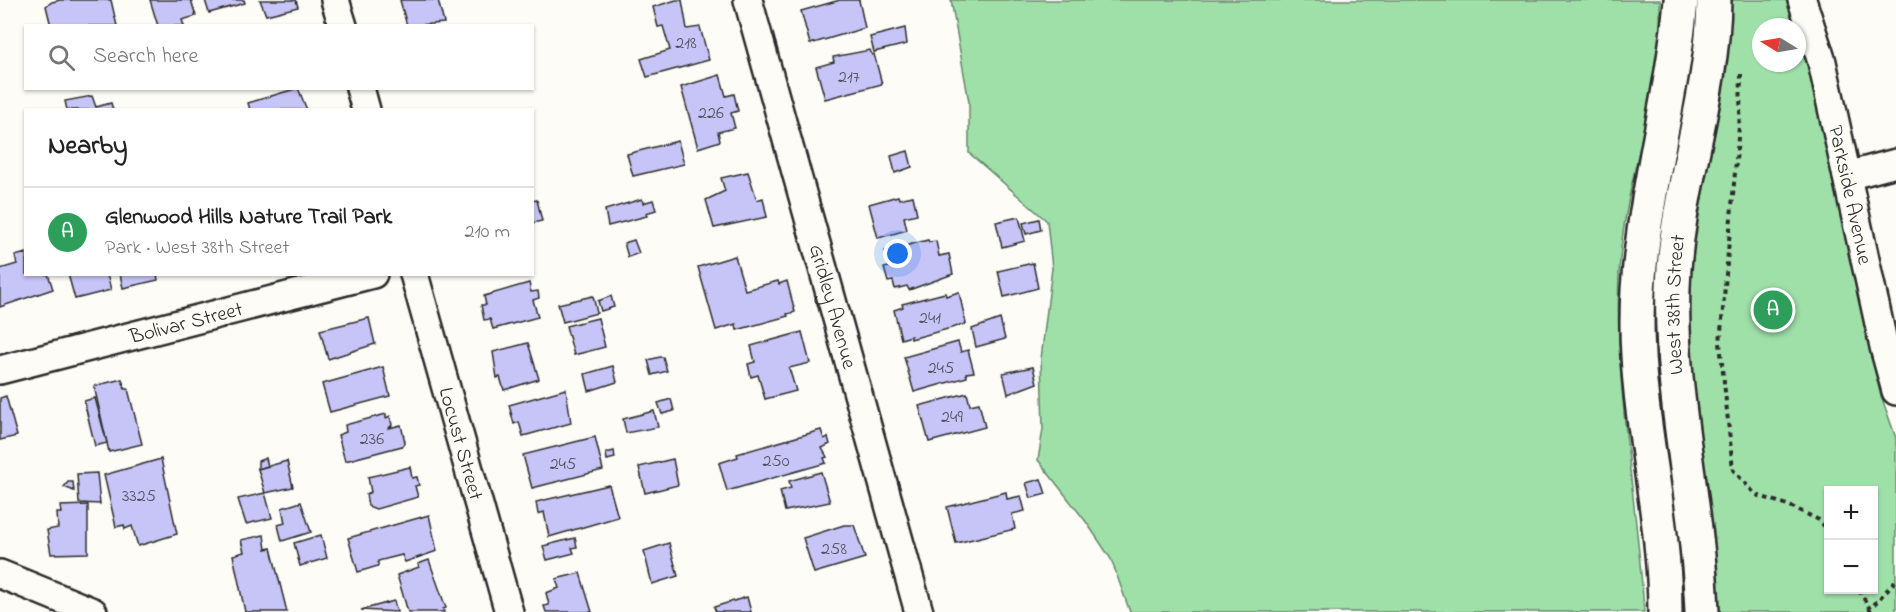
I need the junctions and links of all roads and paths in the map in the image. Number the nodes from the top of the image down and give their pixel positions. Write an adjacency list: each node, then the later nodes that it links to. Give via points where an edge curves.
1 (335, 0): 6 (street)
2 (748, 0): 23 (street, Gridley Avenue)
3 (1681, 0): 24 (main road, West 38th Street, via 1674,67 1644,226 1637,323)
4 (1714, 0): 25 (main road, West 38th Street, via 1706,91 1684,188 1673,286 1676,380 1695,511)
5 (1802, 0): 11 (street, Parkside Avenue, via 1822,62)
6 (342, 24)
7 (1741, 68): 16 (path, via 1720,344 1733,470 1756,495 1788,505)
8 (361, 90): 9 (street)
9 (365, 108)
10 (1896, 163): 11 (street)
11 (1847, 176): 15 (street, Parkside Avenue)
12 (365, 276): 14 (street, Bolivar Street)
13 (415, 276): 22 (street, Locust Street)
14 (0, 370)
15 (1896, 391)
16 (1824, 526)
17 (0, 574): 21 (street)
18 (1896, 580): 20 (path)
19 (1861, 594): 20 (path)
20 (1869, 611)
21 (93, 612)
22 (509, 612)
23 (919, 612)
24 (1665, 612)
25 (1702, 612)

